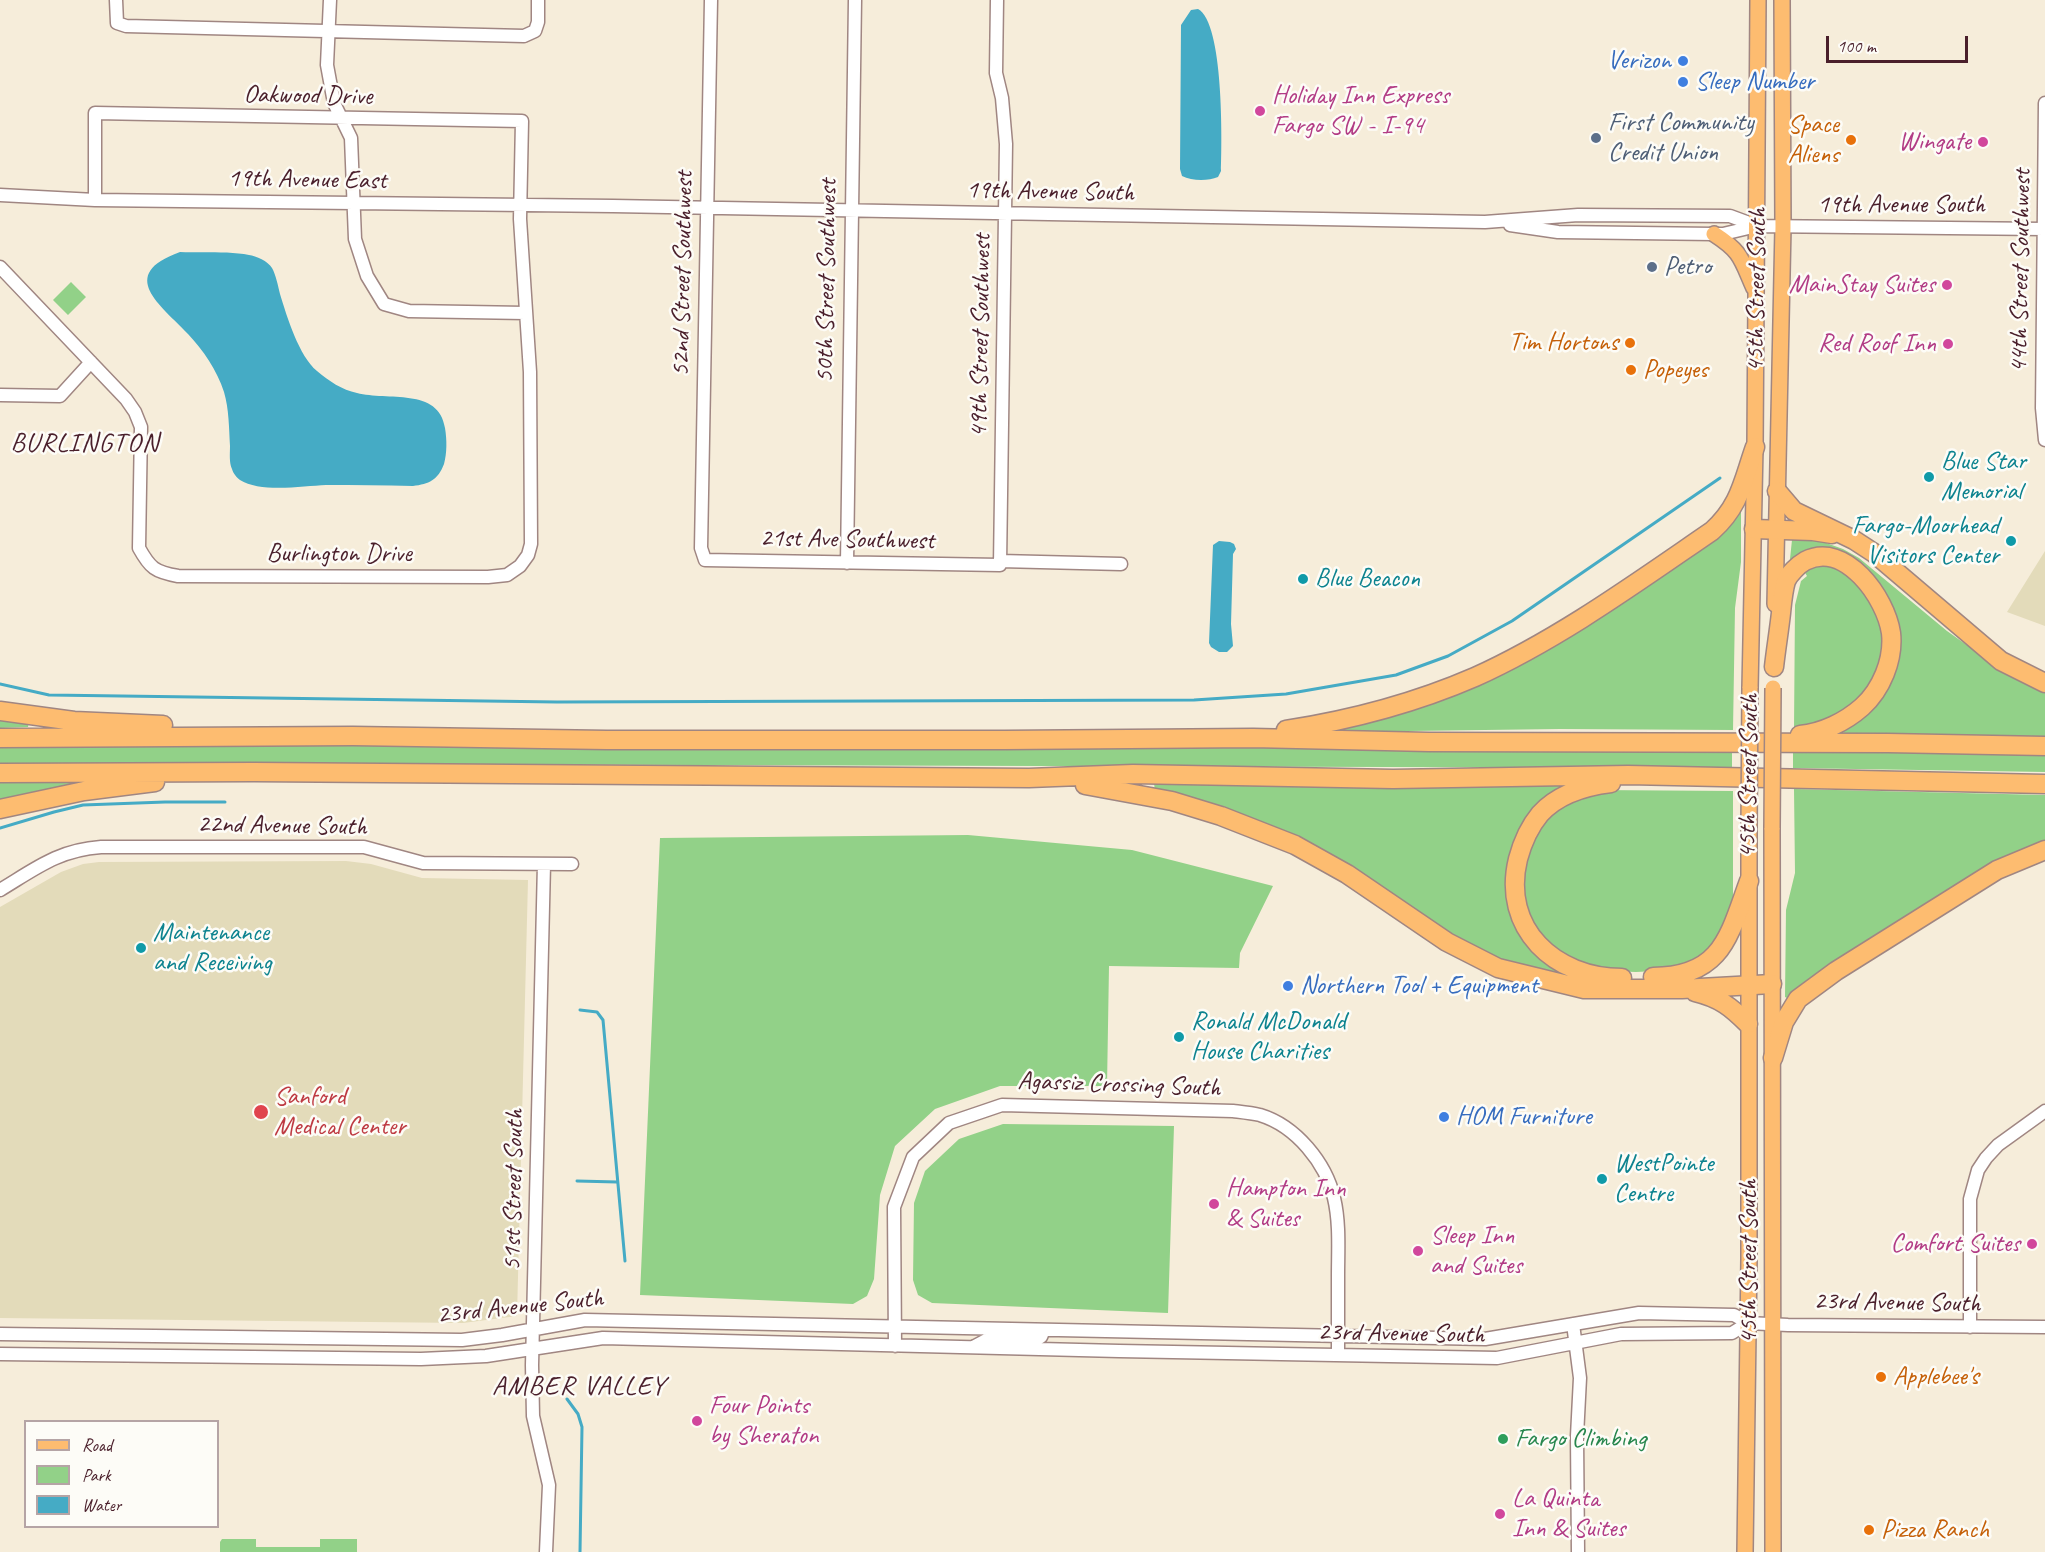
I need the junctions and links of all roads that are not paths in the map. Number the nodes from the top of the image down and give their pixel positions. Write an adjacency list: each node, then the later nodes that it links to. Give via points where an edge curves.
1 (116, 0): 9 (street, via 117,23 126,26)
2 (330, 0): 9 (street)
3 (538, 0): 9 (street, via 535,31 524,36)
4 (711, 0): 17 (street, 52nd Street Southwest)
5 (855, 0): 18 (street, 50th Street Southwest)
6 (997, 0): 19 (street, 49th Street Southwest, via 996,73 1006,144)
7 (1758, 0): 21 (main road, 45th Street South)
8 (1782, 0): 22 (main road, 45th Street South)
9 (328, 31): 11 (street, via 327,65 334,103)
10 (2045, 103): 23 (street, 44th Street Southwest)
11 (342, 119): 13 (street, Oakwood Drive, via 95,113); 14 (street, via 351,138); 15 (street, Oakwood Drive, via 522,121)
12 (0, 195): 13 (street, 19th Avenue East)
13 (95, 200): 14 (street, 19th Avenue East)
14 (354, 203): 15 (street, 19th Avenue East); 27 (street, via 355,239 367,276 384,304 409,311)
15 (520, 206): 16 (street, 19th Avenue East); 27 (street, Burlington Drive)
16 (613, 206): 17 (street, 19th Avenue South)
17 (707, 208): 18 (street, 19th Avenue South); 36 (street, 52nd Street Southwest)
18 (851, 210): 19 (street, 19th Avenue South); 37 (street, 50th Street Southwest)
19 (1006, 214): 20 (street, 19th Avenue South); 38 (street, 49th Street Southwest)
20 (1485, 222): 21 (street, 19th Avenue South, via 1578,215 1730,216); 24 (street, 19th Avenue South, via 1558,232)
21 (1757, 226): 22 (street, 19th Avenue South); 24 (street, 19th Avenue South); 26 (main road, 45th Street South)
22 (1783, 227): 23 (street, 19th Avenue South); 32 (main road, 45th Street South)
23 (2044, 229): 30 (street, 44th Street Southwest)
24 (1714, 234): 26 (main road, via 1741,255)
25 (0, 267): 28 (street, Burlington Drive)
26 (1756, 294): 31 (main road, 45th Street South)
27 (525, 313): 28 (street, Burlington Drive, via 530,383 531,544 520,567 507,575 159,573 139,548 141,427 126,399)
28 (91, 362): 29 (street, via 60,396)
29 (0, 395)
30 (2045, 440)
31 (1755, 447): 33 (main road, 45th Street South); 45 (highway, via 1735,506 1725,519 1551,637 1475,677 1402,705)
32 (1777, 491): 34 (main road, 45th Street South); 35 (highway, via 1794,511)
33 (1754, 529): 34 (highway); 57 (main road, 45th Street South, bridge)
34 (1777, 530): 35 (highway); 40 (main road, 45th Street South)
35 (1846, 537): 41 (highway, via 1874,553 2001,661)
36 (701, 548): 37 (street, 21st Ave Southwest, via 705,560)
37 (847, 563): 38 (street, 21st Ave Southwest)
38 (1000, 563): 39 (street, 21st Ave Southwest)
39 (1121, 564)
40 (1774, 667): 46 (highway, via 1785,587 1795,569 1822,556 1861,575 1878,597 1891,635 1883,677 1868,701 1852,716 1815,734); 59 (main road, 45th Street South, bridge)
41 (2045, 683)
42 (0, 711): 43 (highway, via 74,722)
43 (353, 736): 44 (highway); 45 (highway, via 608,740)
44 (0, 738)
45 (1238, 738): 46 (highway)
46 (1714, 743): 47 (highway)
47 (2045, 746)
48 (0, 772): 49 (highway)
49 (254, 772): 51 (highway); 53 (highway, via 92,789)
50 (1658, 775): 51 (highway, via 1393,778 1133,774); 52 (highway); 57 (highway, via 1575,791 1540,814 1521,848 1515,874 1520,915 1532,937 1567,967 1592,976 1682,974 1698,969 1722,949)
51 (1029, 778): 61 (highway, via 1101,786 1172,801 1295,845 1364,885 1447,942 1498,968 1584,989)
52 (2045, 784)
53 (0, 809)
54 (2045, 850): 63 (highway, via 1997,870 1798,999 1784,1022)
55 (544, 864): 56 (street, 22nd Avenue South); 58 (street, 22nd Avenue South, via 423,863 364,847 101,847 62,853); 71 (street, 51st Street South)
56 (572, 864)
57 (1749, 881): 60 (main road, 45th Street South)
58 (0, 890)
59 (1772, 984): 60 (highway); 63 (main road, 45th Street South)
60 (1748, 985): 61 (highway); 62 (main road, 45th Street South)
61 (1682, 988): 62 (highway, via 1724,1002)
62 (1748, 1024): 65 (main road, 45th Street South)
63 (1773, 1058): 66 (main road, 45th Street South)
64 (2045, 1111): 69 (street, via 1998,1144 1978,1170 1970,1199)
65 (1748, 1323): 66 (street, 23rd Avenue South); 67 (street, 23rd Avenue South, via 1734,1315 1639,1313); 76 (street, 23rd Avenue South, via 1732,1332 1621,1334); 85 (main road, 45th Street South)
66 (1773, 1323): 69 (street, 23rd Avenue South); 86 (main road, 45th Street South)
67 (1573, 1324): 75 (street, 23rd Avenue South, via 1485,1339); 76 (street)
68 (894, 1327): 71 (street, 23rd Avenue South, via 585,1320); 72 (street, 23rd Avenue South); 75 (street, Agassiz Crossing South, via 894,1207 913,1157 949,1124 1002,1105 1233,1111 1261,1116 1282,1126 1314,1155 1334,1198 1339,1244); 77 (street, Agassiz Crossing South)
69 (1970, 1327): 70 (street, 23rd Avenue South)
70 (2045, 1327)
71 (533, 1328): 74 (street, 23rd Avenue South, via 462,1340); 78 (street, 51st Street South)
72 (1044, 1330): 73 (street, 23rd Avenue South); 79 (street, 23rd Avenue South, via 1038,1338 988,1339)
73 (1106, 1331): 75 (street, 23rd Avenue South); 80 (street, 23rd Avenue South, via 1097,1336 1055,1336 1049,1339)
74 (0, 1334)
75 (1338, 1336): 82 (street, Agassiz Crossing South)
76 (1575, 1343): 82 (street, 23rd Avenue South, via 1497,1358); 84 (street, via 1580,1378)
77 (895, 1346): 78 (street, 23rd Avenue South, via 603,1338); 79 (street, 23rd Avenue South)
78 (532, 1348): 81 (street, 23rd Avenue South, via 486,1356 421,1359); 83 (street, 51st Street South, via 533,1416 549,1485)
79 (972, 1348): 80 (street, 23rd Avenue South)
80 (1048, 1349): 82 (street, 23rd Avenue South)
81 (0, 1354)
82 (1338, 1355)
83 (546, 1552)
84 (1578, 1552)
85 (1745, 1552)
86 (1773, 1552)

